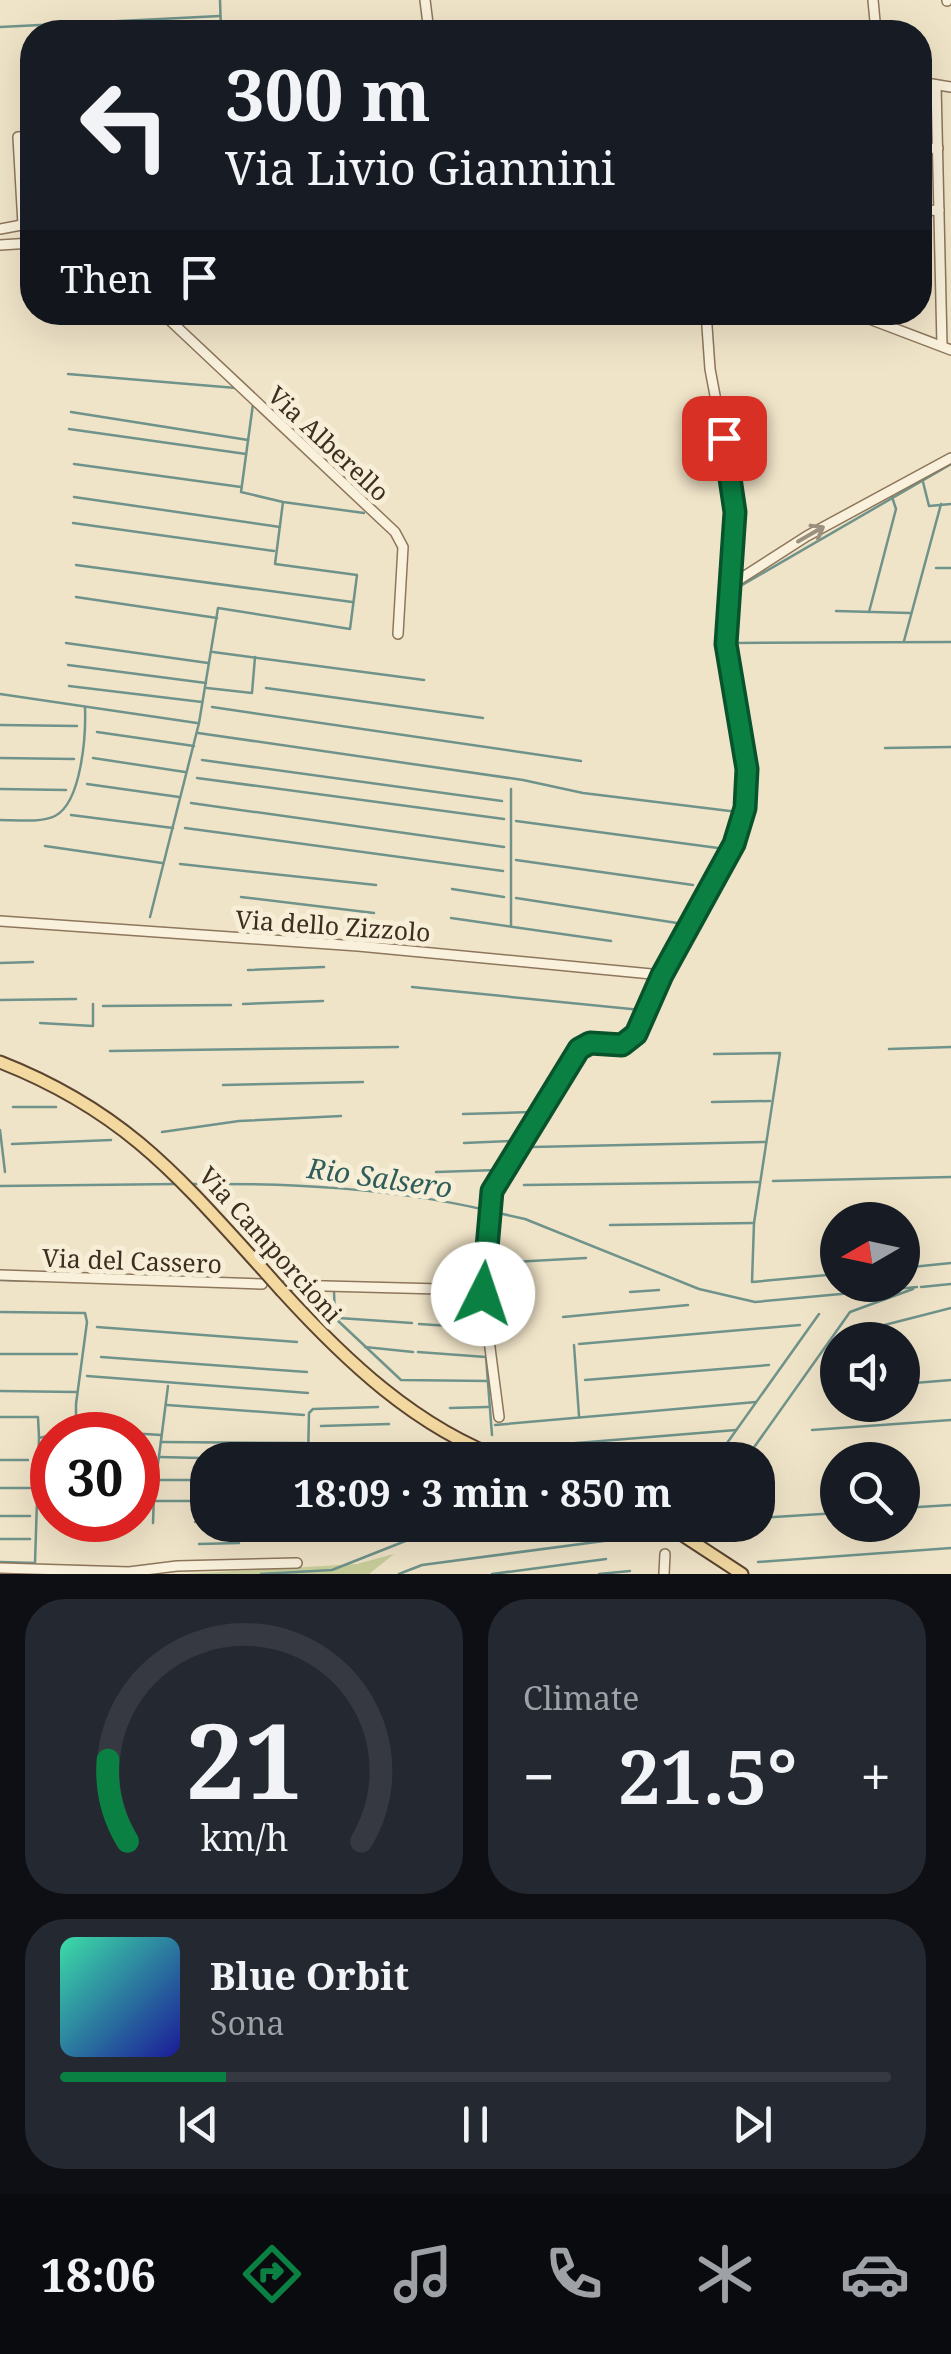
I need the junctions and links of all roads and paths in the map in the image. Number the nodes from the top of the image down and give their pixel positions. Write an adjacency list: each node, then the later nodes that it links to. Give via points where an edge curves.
1 (932, 84): 2 (street)
2 (936, 85): 3 (street); 6 (street)
3 (951, 87)
4 (20, 137): 7 (street)
5 (932, 148): 6 (street)
6 (938, 148): 9 (street)
7 (20, 172)
8 (932, 210): 9 (street)
9 (940, 210): 17 (street)
10 (20, 227): 12 (street, via 6,236)
11 (0, 244): 12 (street)
12 (12, 244): 13 (street)
13 (20, 244)
14 (175, 325): 20 (street, Via Alberello, via 395,532 403,547)
15 (707, 325): 19 (street, via 734,496)
16 (885, 325): 17 (street)
17 (946, 348)
18 (951, 458): 19 (street, one-way to 18)
19 (729, 586): 22 (street, via 726,644 745,750 745,808 734,844)
20 (398, 634)
21 (0, 920): 22 (street, Via dello Zizzolo)
22 (662, 975): 27 (street, via 630,1042 579,1049 492,1191)
23 (0, 1062): 25 (main road, Via Camporcioni, via 96,1108 170,1168)
24 (0, 1275): 25 (street, Via del Cassero)
25 (264, 1278): 26 (main road, Via Camporcioni, bridge)
26 (284, 1288): 27 (street); 29 (main road, Via Camporcioni, via 342,1354 406,1406)
27 (483, 1294): 28 (street)
28 (499, 1417)
29 (469, 1442)
30 (695, 1542): 35 (main road)
31 (665, 1554): 34 (street)
32 (297, 1563): 33 (street, via 129,1572)
33 (0, 1568)
34 (664, 1574)
35 (742, 1574)

